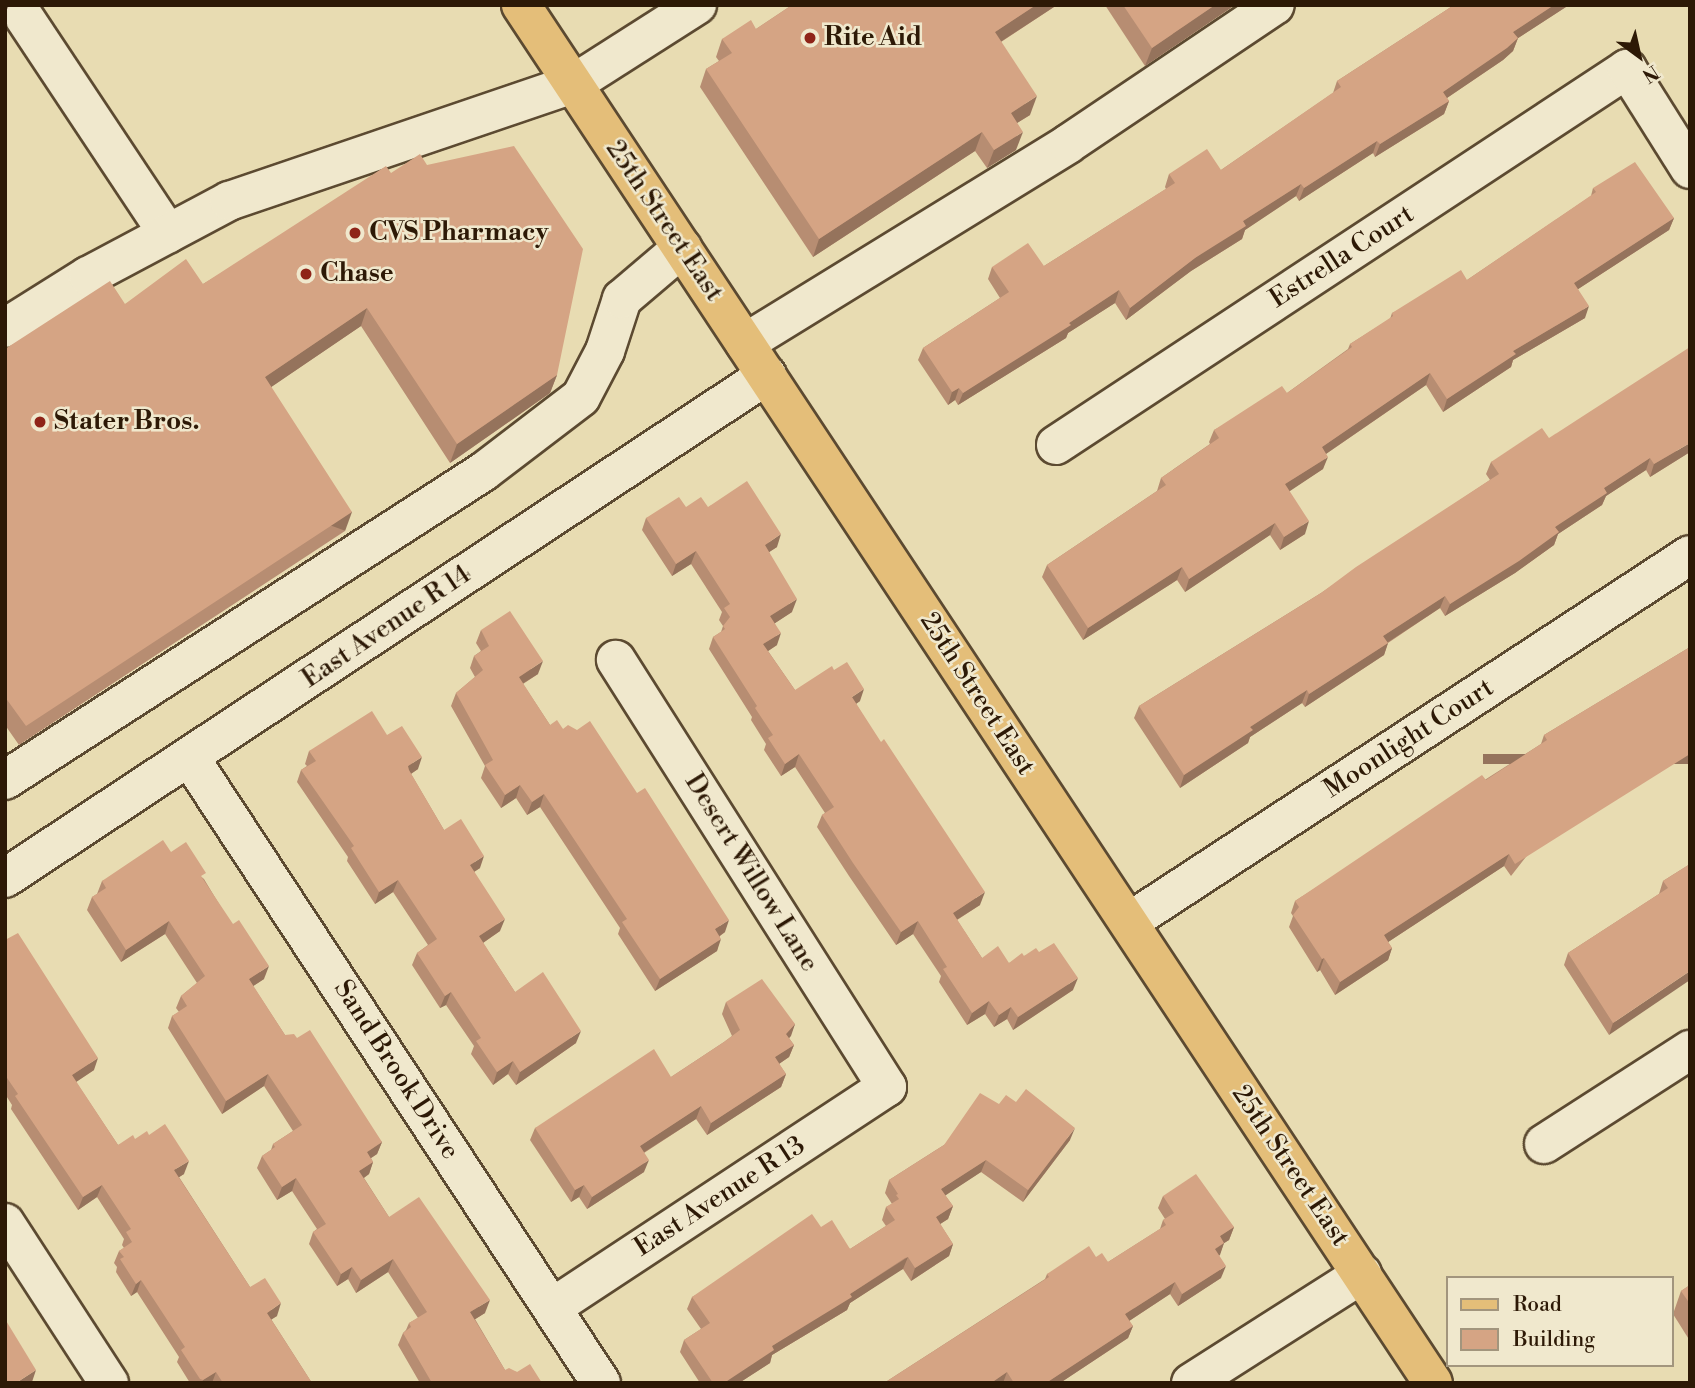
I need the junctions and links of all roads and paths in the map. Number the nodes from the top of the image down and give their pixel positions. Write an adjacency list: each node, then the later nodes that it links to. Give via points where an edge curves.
1 (521, 5): 5 (main road, 25th Street East)
2 (697, 5): 5 (street)
3 (1275, 5): 10 (street, via 1068,144)
4 (27, 9): 7 (street)
5 (573, 84): 7 (street, via 229,201); 8 (main road, 25th Street East)
6 (1690, 169): 12 (street, Estrella Court, via 1627,69)
7 (168, 234): 9 (street, via 88,276)
8 (682, 248): 10 (main road, 25th Street East); 16 (street, via 622,299 605,351 581,397 483,472)
9 (5, 328)
10 (745, 343): 11 (main road, 25th Street East)
11 (767, 375): 15 (street, East Avenue R 14); 18 (main road, 25th Street East)
12 (1056, 445)
13 (1690, 555): 18 (street, Moonlight Court)
14 (616, 660): 20 (street, Desert Willow Lane)
15 (190, 758): 17 (street, East Avenue R 14); 24 (street, Sand Brook Drive)
16 (5, 780)
17 (5, 878)
18 (1129, 922): 23 (main road, 25th Street East)
19 (1690, 1050): 21 (street)
20 (887, 1087): 24 (street, East Avenue R 13)
21 (1544, 1144)
22 (5, 1223): 25 (street)
23 (1362, 1274): 27 (street); 28 (main road, 25th Street East)
24 (553, 1307): 26 (street, Sand Brook Drive)
25 (109, 1383)
26 (601, 1383)
27 (1191, 1383)
28 (1433, 1383)

